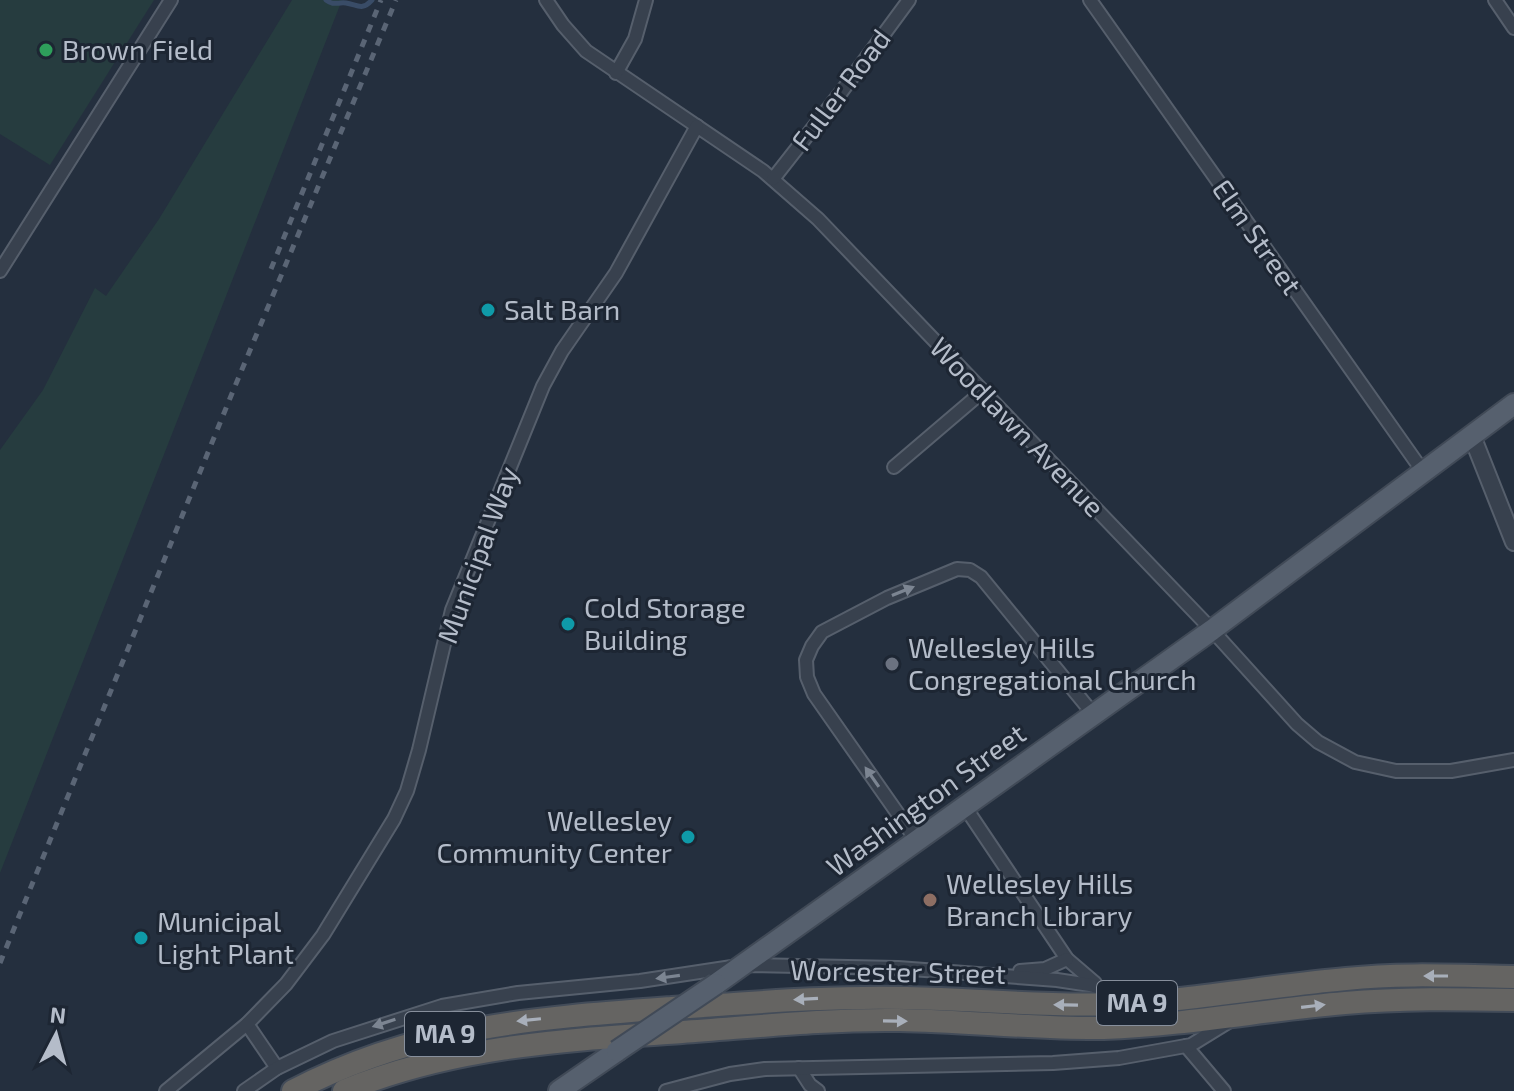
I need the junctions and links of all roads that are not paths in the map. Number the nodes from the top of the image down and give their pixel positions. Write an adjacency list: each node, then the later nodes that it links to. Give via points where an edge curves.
1 (171, 0): 11 (street)
2 (546, 0): 8 (street, Woodlawn Avenue, via 586,51)
3 (646, 0): 8 (street, via 635,39)
4 (909, 0): 10 (street, Fuller Road)
5 (1090, 0): 16 (street, Elm Street)
6 (1495, 0): 7 (street)
7 (1514, 28)
8 (616, 73): 9 (street, Woodlawn Avenue)
9 (697, 126): 10 (street, Woodlawn Avenue); 31 (street, Municipal Way, via 616,273 556,360 537,401 452,610 419,750 394,819 323,935)
10 (773, 179): 12 (street, Woodlawn Avenue, via 830,231)
11 (0, 271)
12 (982, 392): 15 (street); 18 (street, Woodlawn Avenue)
13 (1514, 404): 14 (main road, Washington Street)
14 (1472, 436): 16 (main road, Washington Street); 17 (street)
15 (894, 467)
16 (1424, 473): 18 (main road, Washington Street)
17 (1514, 542)
18 (1212, 630): 19 (main road, Washington Street); 20 (street, Woodlawn Avenue, via 1297,724 1342,757 1414,772)
19 (1094, 715): 21 (main road, Washington Street); 22 (street, one-way to 19, via 814,694 806,660 822,632 887,598 957,569 970,570)
20 (1514, 760)
21 (965, 807): 22 (main road, Washington Street); 23 (street)
22 (917, 841): 24 (main road, Washington Street)
23 (1067, 959): 25 (street, via 1040,970); 27 (street)
24 (745, 965): 25 (street); 33 (street, one-way to 33, via 442,1006 351,1034); 39 (main road, Washington Street, bridge)
25 (976, 974): 27 (street)
26 (1514, 977): 29 (highway, Worcester Street / MA 9, one-way to 29, via 1351,978)
27 (1109, 991): 29 (street)
28 (1514, 1000): 30 (highway, Worcester Street / MA 9, one-way to 28, via 1376,1000)
29 (1151, 1002): 37 (highway, Worcester Street / MA 9, one-way to 37, via 1060,1005 832,998 531,1019 407,1045)
30 (1236, 1017): 32 (street); 38 (highway, Worcester Street / MA 9, one-way to 30, via 441,1059 552,1041 830,1021 1075,1028)
31 (247, 1024): 33 (street); 35 (street, Municipal Way)
32 (1186, 1046): 34 (street, via 1064,1063); 42 (street)
33 (277, 1068): 36 (street)
34 (799, 1068): 40 (street, via 730,1074); 41 (street)
35 (166, 1091)
36 (244, 1091)
37 (293, 1091)
38 (344, 1091)
39 (559, 1091)
40 (666, 1091)
41 (818, 1091)
42 (1224, 1091)

